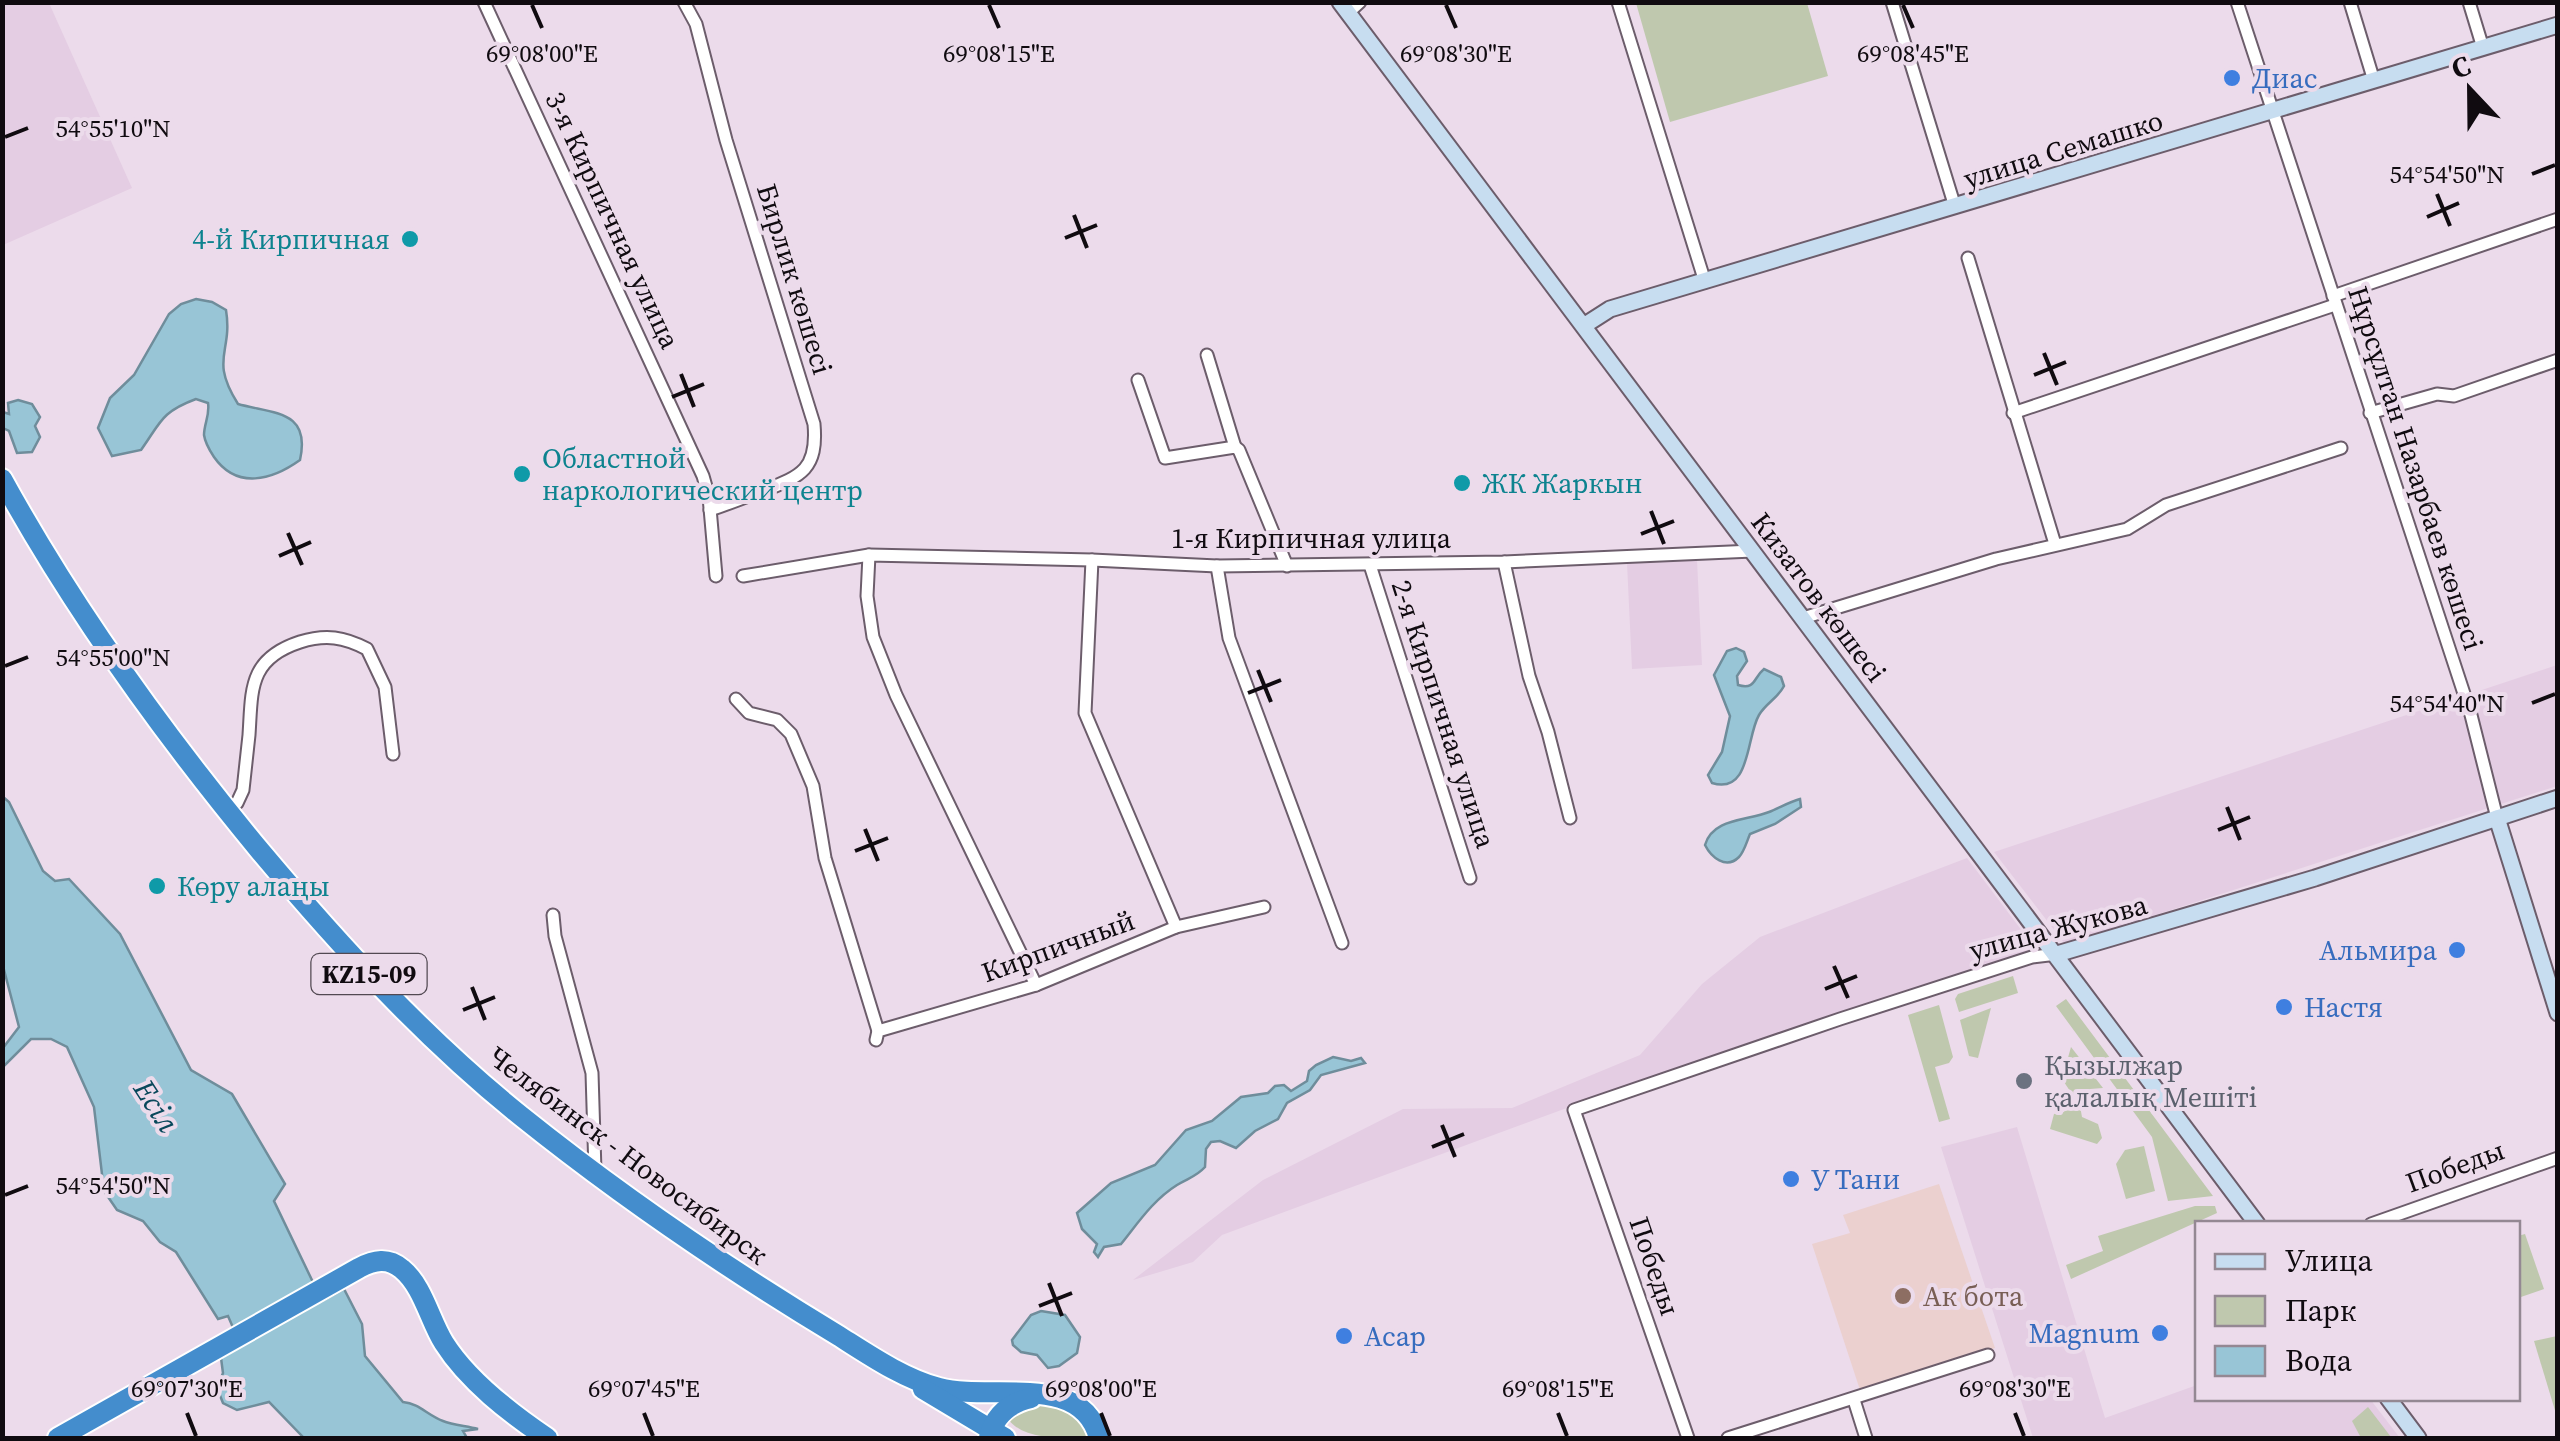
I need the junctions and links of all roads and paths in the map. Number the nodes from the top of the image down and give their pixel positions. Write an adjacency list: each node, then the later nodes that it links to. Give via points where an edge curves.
1 (484, 2): 27 (street, 3-я Кирпичная улица, via 703,476)
2 (684, 2): 27 (street, Бирлик көшесі, via 696,24 815,439 797,478)
3 (1618, 2): 16 (street)
4 (1892, 2): 13 (street)
5 (2237, 2): 12 (street, Нұрсұлтан Назарбаев көшесі)
6 (2350, 2): 11 (street)
7 (2469, 2): 10 (street)
8 (1349, 6): 18 (main road, Кизатов көшесі)
9 (2558, 25): 10 (main road, улица Семашко)
10 (2483, 48): 11 (main road, улица Семашко)
11 (2374, 80): 12 (main road, улица Семашко)
12 (2272, 113): 13 (main road, улица Семашко); 17 (street, Нұрсұлтан Назарбаев көшесі)
13 (1956, 207): 16 (main road, улица Семашко)
14 (2558, 219): 17 (street)
15 (1968, 258): 22 (street)
16 (1705, 282): 18 (main road, улица Семашко)
17 (2334, 301): 22 (street); 23 (street, Нұрсұлтан Назарбаев көшесі)
18 (1584, 324): 29 (main road, Кизатов көшесі)
19 (1207, 355): 24 (street)
20 (2558, 360): 23 (street, via 2454,396 2437,394)
21 (1138, 380): 24 (street, via 1165,458)
22 (2013, 412): 28 (street)
23 (2370, 413): 44 (street, Нұрсұлтан Назарбаев көшесі, via 2471,715)
24 (1235, 446): 35 (street)
25 (2341, 448): 28 (street, via 2166,506 2127,529)
26 (2, 479): 42 (highway, Челябинск - Новосибирск / KZ15-09, via 79,607)
27 (710, 510): 36 (street, 3-я Кирпичная улица)
28 (2055, 544): 38 (street)
29 (1753, 552): 32 (street, 1-я Кирпичная улица); 38 (main road, Кизатов көшесі)
30 (869, 555): 31 (street, 1-я Кирпичная улица); 37 (street, 1-я Кирпичная улица); 51 (street, via 874,637 900,704)
31 (1092, 560): 34 (street, 1-я Кирпичная улица); 48 (street, via 1085,713)
32 (1504, 562): 33 (street, 1-я Кирпичная улица); 43 (street)
33 (1370, 565): 35 (street, 1-я Кирпичная улица); 45 (street, 2-я Кирпичная улица)
34 (1217, 566): 35 (street, 1-я Кирпичная улица); 49 (street, via 1232,648)
35 (1287, 566)
36 (716, 576)
37 (743, 576)
38 (1803, 618): 50 (main road, Кизатов көшесі)
39 (736, 699): 51 (street, Кирпичный, via 792,734 813,786 825,858 877,1036)
40 (393, 754): 42 (street, via 385,687 367,649 341,636 302,641 269,657 258,672 242,790)
41 (2558, 798): 44 (main road, улица Жукова)
42 (228, 811): 55 (highway, Челябинск - Новосибирск / KZ15-09, via 316,917 457,1060)
43 (1570, 818)
44 (2497, 818): 50 (main road, улица Жукова); 52 (main road, Нұрсұлтан Назарбаев көшесі)
45 (1470, 878)
46 (1264, 907): 48 (street, Кирпичный)
47 (553, 915): 55 (street, via 592,1073)
48 (1176, 927): 51 (street, Кирпичный)
49 (1342, 943)
50 (2058, 954): 53 (street, улица Жукова, via 1850,1015); 56 (main road, Кизатов көшесі)
51 (1036, 985)
52 (2558, 1012)
53 (1574, 1110): 67 (street, Победы)
54 (2558, 1158): 57 (street, Победы)
55 (595, 1171): 58 (highway, Челябинск - Новосибирск / KZ15-09, via 710,1256)
56 (2255, 1221)
57 (2380, 1221)
58 (858, 1348): 60 (highway, Челябинск - Новосибирск / KZ15-09, via 937,1388); 63 (highway, KZ15-09)
59 (1988, 1355): 61 (street)
60 (1050, 1395): 63 (highway, via 1010,1406 998,1416); 66 (highway, via 1082,1408)
61 (1854, 1400): 68 (street); 69 (street)
62 (2390, 1401): 70 (main road)
63 (999, 1436)
64 (58, 1438): 65 (highway, via 380,1260 404,1270 465,1370)
65 (547, 1438)
66 (1099, 1438)
67 (1688, 1438)
68 (1728, 1438)
69 (1866, 1438)
70 (2418, 1438)

